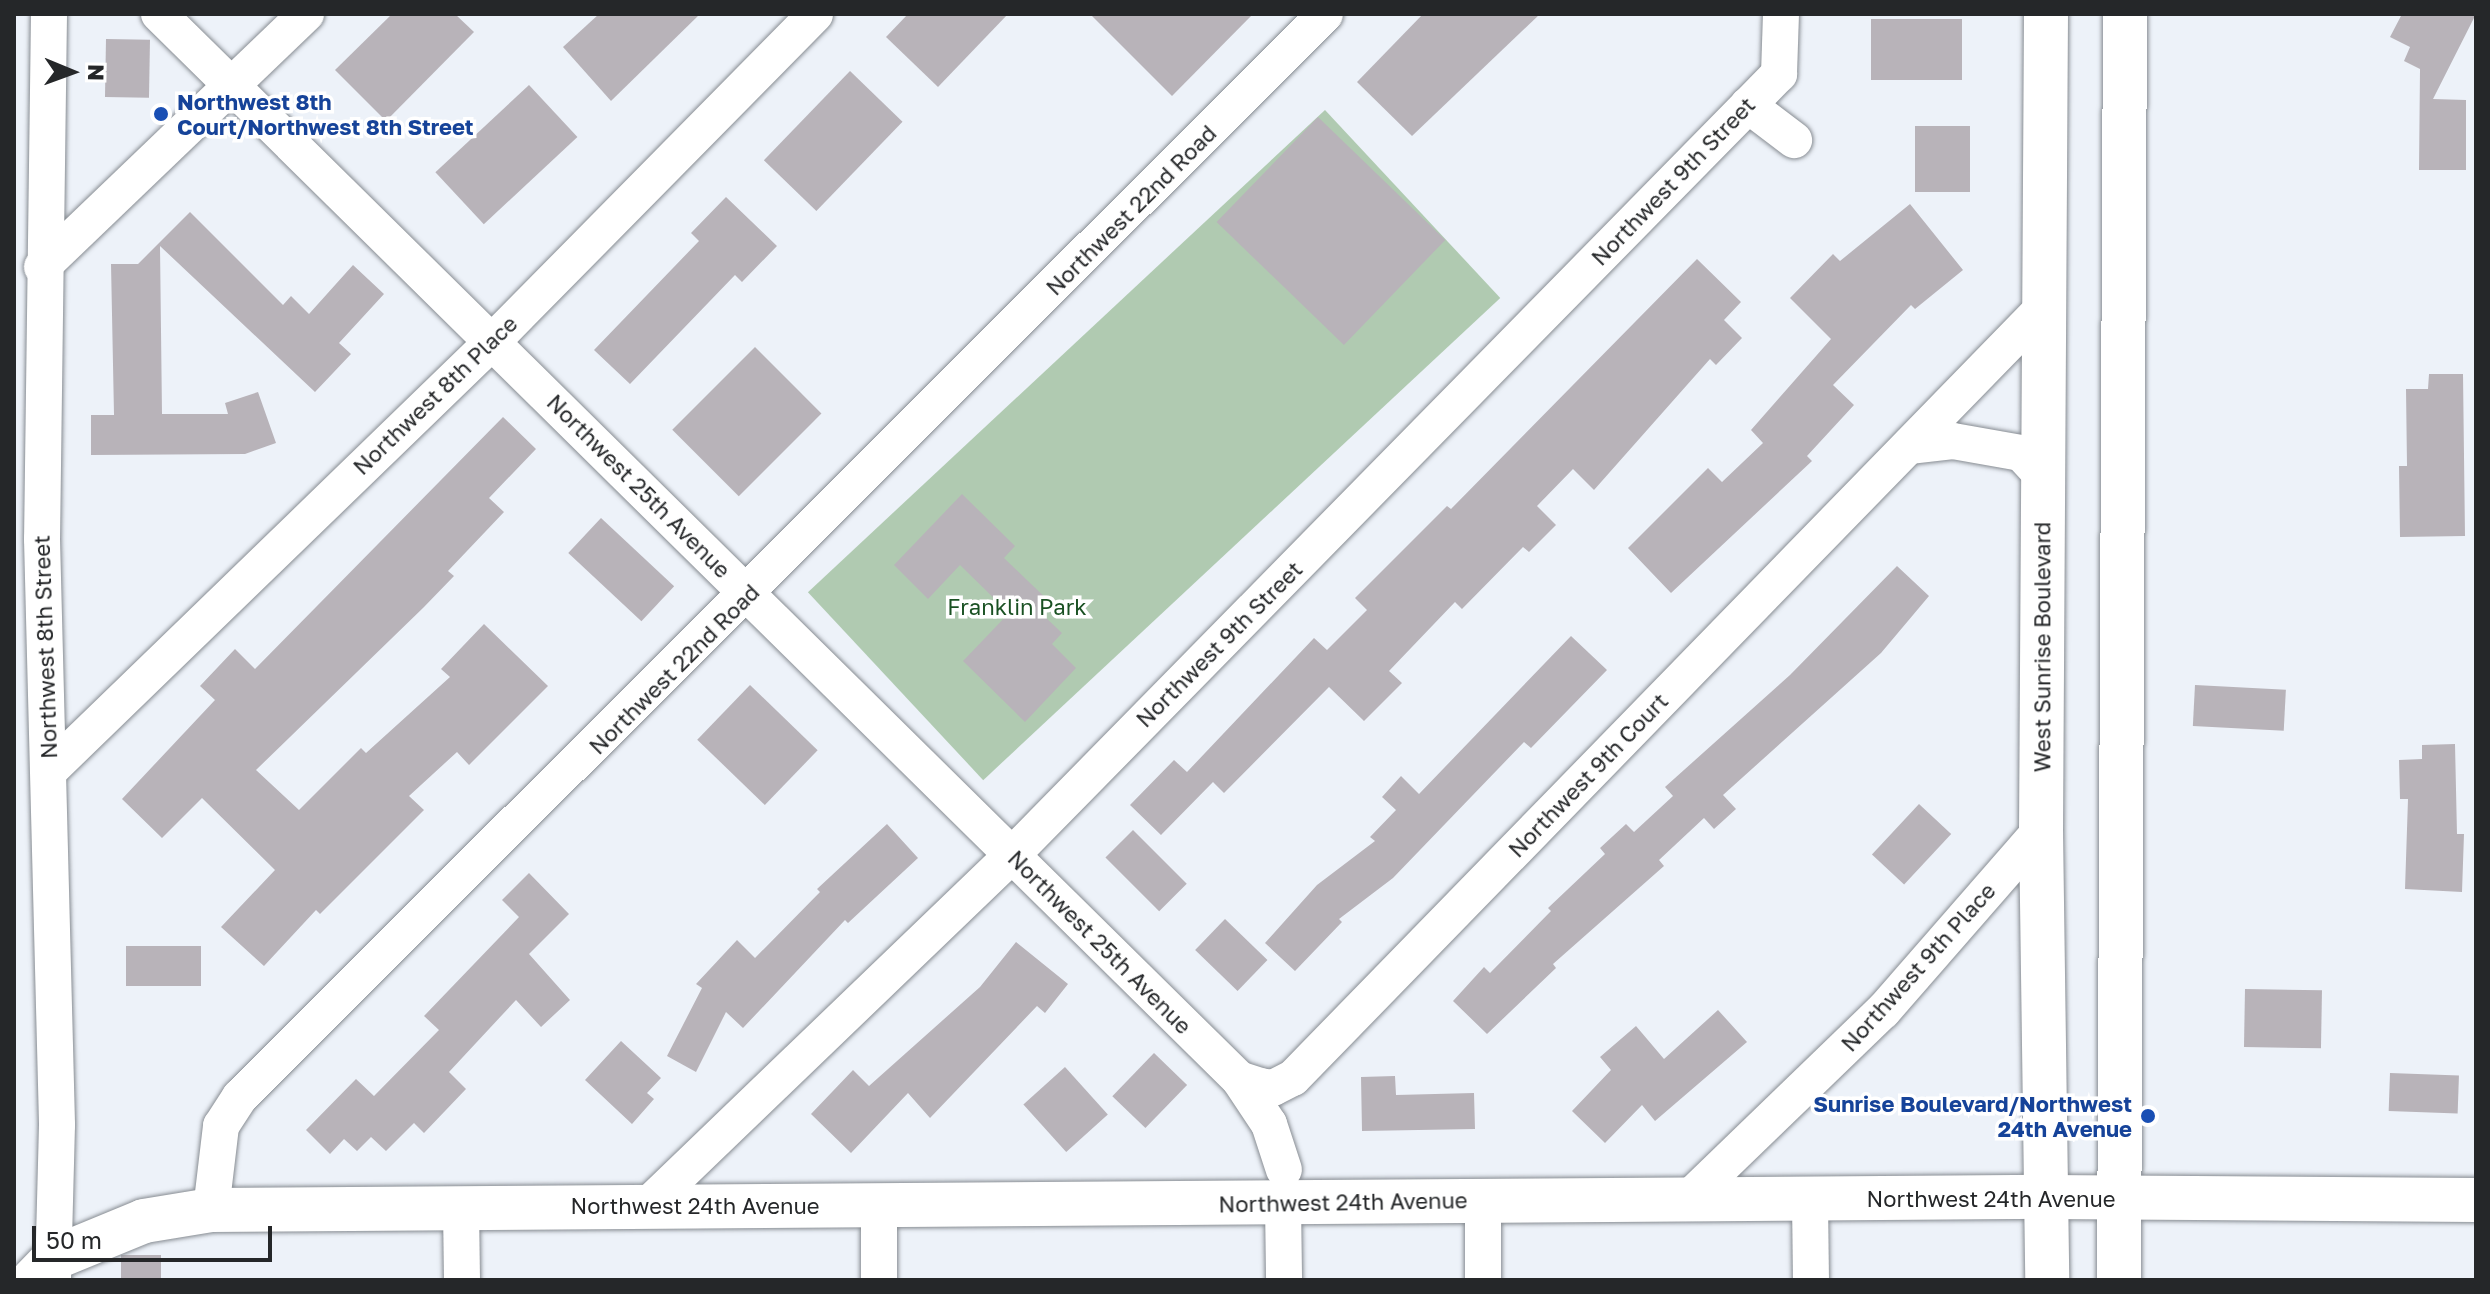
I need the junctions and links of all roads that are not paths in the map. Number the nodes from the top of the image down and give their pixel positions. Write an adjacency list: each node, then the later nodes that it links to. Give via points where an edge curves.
1 (49, 14): 12 (street, Northwest 8th Street)
2 (159, 14): 9 (street, Northwest 25th Avenue)
3 (306, 14): 9 (street)
4 (815, 14): 15 (street, Northwest 8th Place)
5 (1325, 14): 19 (street, Northwest 22nd Road)
6 (1781, 14): 10 (street, Northwest 9th Street, via 1779,74)
7 (2046, 14): 13 (main road, West Sunrise Boulevard)
8 (2125, 14): 26 (main road)
9 (236, 86): 12 (street); 15 (street, Northwest 25th Avenue)
10 (1748, 105): 11 (street); 22 (street, Northwest 9th Street)
11 (1794, 140)
12 (42, 267): 14 (street, Northwest 8th Street)
13 (2041, 310): 16 (street, Northwest 9th Court); 17 (main road, West Sunrise Boulevard)
14 (28, 338): 18 (street, Northwest 8th Street)
15 (492, 342): 19 (street, Northwest 25th Avenue); 20 (street, Northwest 8th Place)
16 (1909, 446): 17 (street, via 1953,441 2021,453); 23 (street, Northwest 9th Court)
17 (2043, 477): 21 (main road, West Sunrise Boulevard)
18 (28, 540): 20 (street, Northwest 8th Street)
19 (749, 595): 22 (street, Northwest 25th Avenue); 34 (street, Northwest 22nd Road, via 240,1097 221,1126)
20 (49, 771): 35 (street, Northwest 8th Street, via 57,1125)
21 (2041, 830): 25 (main road, West Sunrise Boulevard); 27 (street, Northwest 9th Place, via 1883,1011)
22 (1012, 855): 23 (street, Northwest 25th Avenue); 31 (street, Northwest 9th Street)
23 (1264, 1081): 24 (street); 24 (street)
24 (1284, 1187): 30 (main road, Northwest 24th Avenue); 32 (main road, Northwest 24th Avenue); 38 (street)
25 (2048, 1197): 26 (main road, Northwest 24th Avenue); 28 (main road, Northwest 24th Avenue); 41 (main road, West Sunrise Boulevard)
26 (2119, 1198): 29 (main road, Northwest 24th Avenue); 42 (main road)
27 (1687, 1200): 28 (main road, Northwest 24th Avenue); 30 (main road, Northwest 24th Avenue)
28 (1810, 1200): 40 (street)
29 (2476, 1200)
30 (1483, 1201): 39 (street)
31 (649, 1204): 32 (main road, Northwest 24th Avenue); 33 (main road, Northwest 24th Avenue)
32 (879, 1206): 37 (street)
33 (461, 1208): 34 (main road, Northwest 24th Avenue); 36 (street)
34 (211, 1210): 35 (main road, via 144,1221)
35 (47, 1273)
36 (462, 1280)
37 (879, 1280)
38 (1284, 1280)
39 (1483, 1280)
40 (1811, 1280)
41 (2047, 1280)
42 (2119, 1280)

